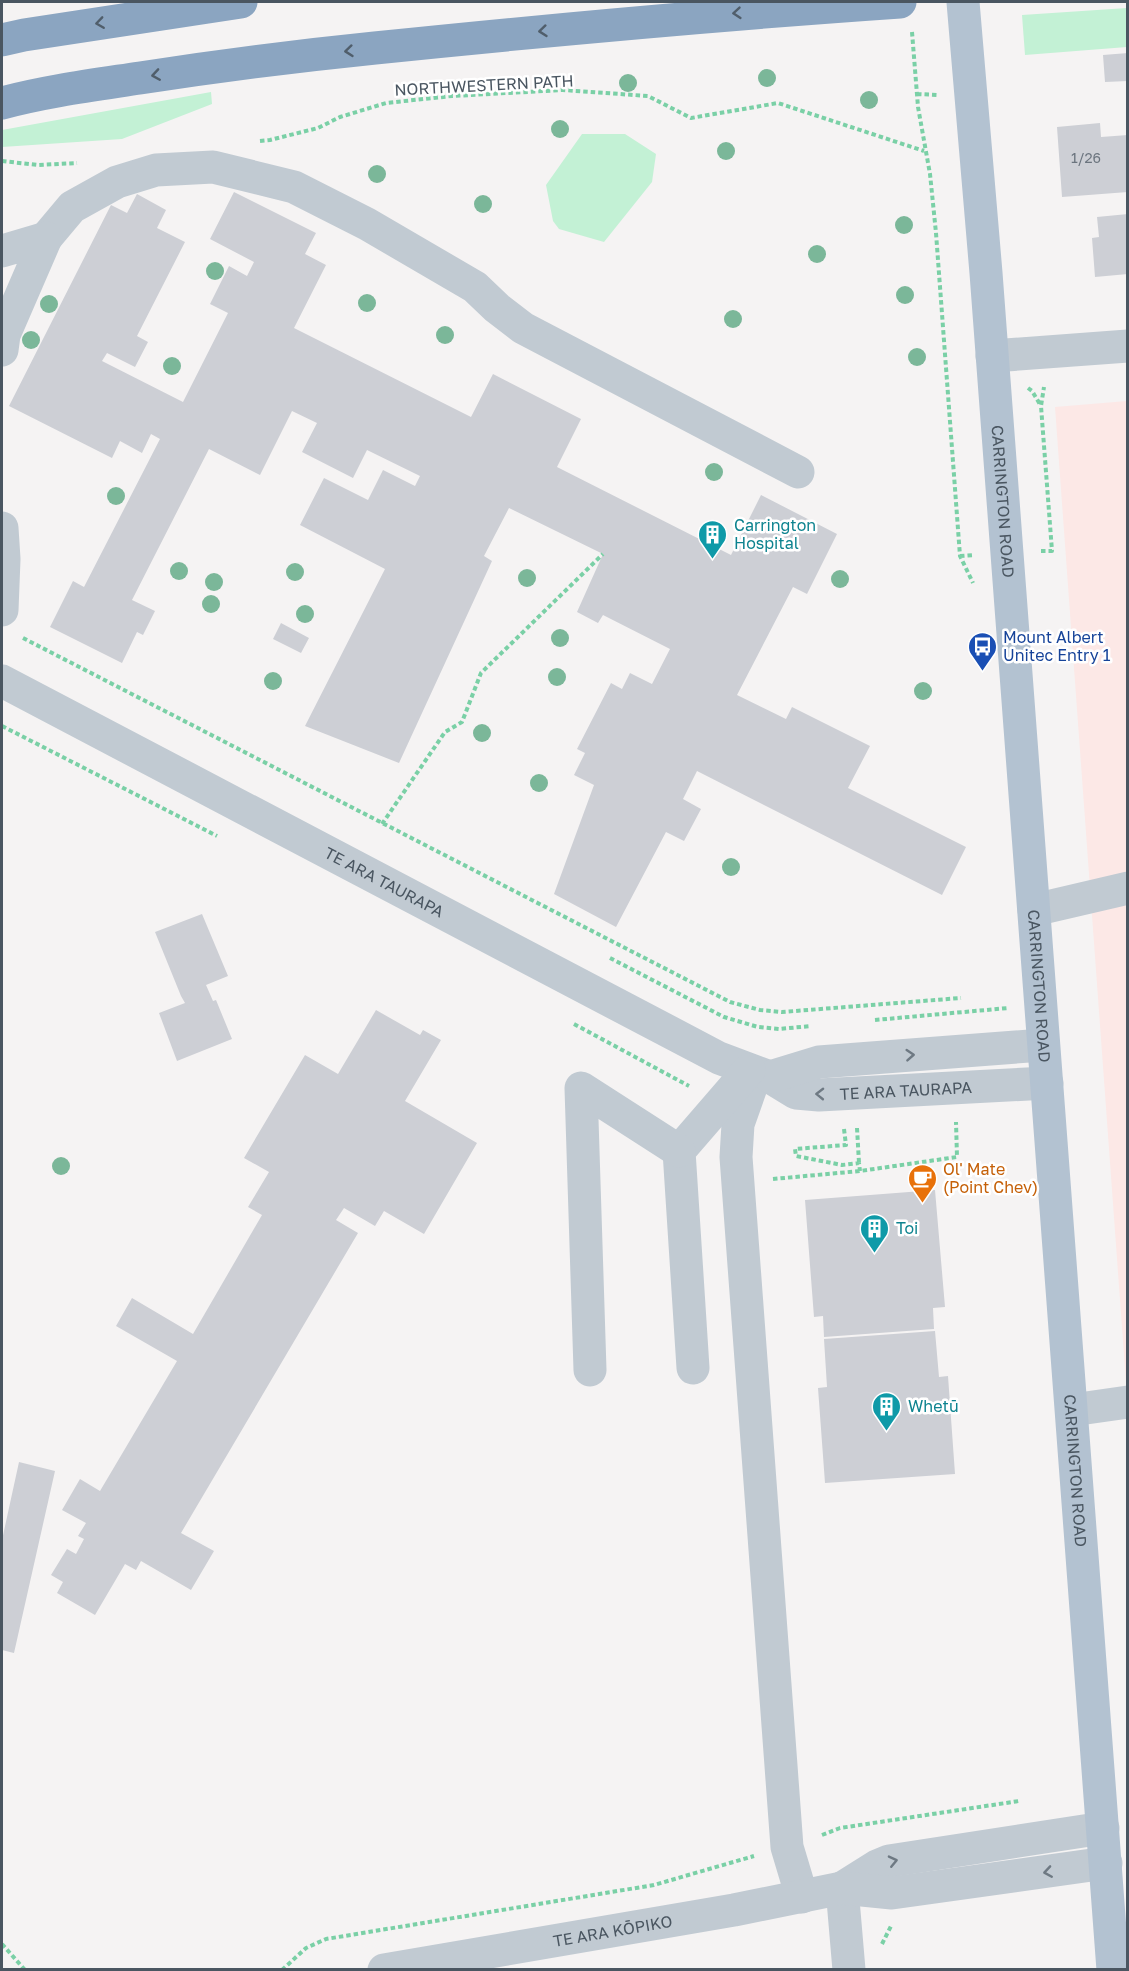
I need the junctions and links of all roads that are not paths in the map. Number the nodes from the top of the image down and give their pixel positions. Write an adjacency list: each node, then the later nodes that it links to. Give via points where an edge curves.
1 (241, 2): 4 (highway, one-way to 4)
2 (964, 12): 10 (main road, CARRINGTON ROAD)
3 (906, 14): 5 (highway, one-way to 5, via 595,26 165,74 35,94)
4 (2, 40)
5 (2, 103)
6 (46, 238): 7 (street); 9 (street, via 4,335); 11 (street, via 72,207 117,182 156,170 213,167 294,187 368,224 475,287 523,327)
7 (2, 251)
8 (1128, 346): 10 (street)
9 (2, 350)
10 (992, 356): 16 (main road, CARRINGTON ROAD)
11 (798, 472)
12 (2, 528): 13 (street)
13 (2, 610)
14 (2, 681): 18 (street, TE ARA TAURAPA, via 719,1058)
15 (1128, 888): 16 (street)
16 (1034, 910): 17 (main road, CARRINGTON ROAD)
17 (1043, 1045): 18 (street, TE ARA TAURAPA, one-way to 17, via 819,1062); 19 (main road, CARRINGTON ROAD)
18 (758, 1073): 19 (street, TE ARA TAURAPA, one-way to 18, via 819,1095 796,1093); 20 (street); 28 (street, via 738,1124 736,1157 788,1847)
19 (1047, 1083): 24 (main road, CARRINGTON ROAD)
20 (679, 1151): 21 (street); 22 (street, via 580,1088)
21 (693, 1368)
22 (590, 1370)
23 (1128, 1402): 24 (street)
24 (1072, 1410): 25 (main road, CARRINGTON ROAD)
25 (1103, 1828): 26 (main road, CARRINGTON ROAD); 27 (street, TE ARA KŌPIKO, one-way to 25, via 889,1862)
26 (1106, 1863): 27 (street, TE ARA KŌPIKO, one-way to 27, via 892,1893); 31 (main road, CARRINGTON ROAD)
27 (842, 1888): 28 (street, TE ARA KŌPIKO); 30 (street)
28 (802, 1897): 29 (street, TE ARA KŌPIKO)
29 (384, 1970)
30 (849, 1970)
31 (1113, 1970)

